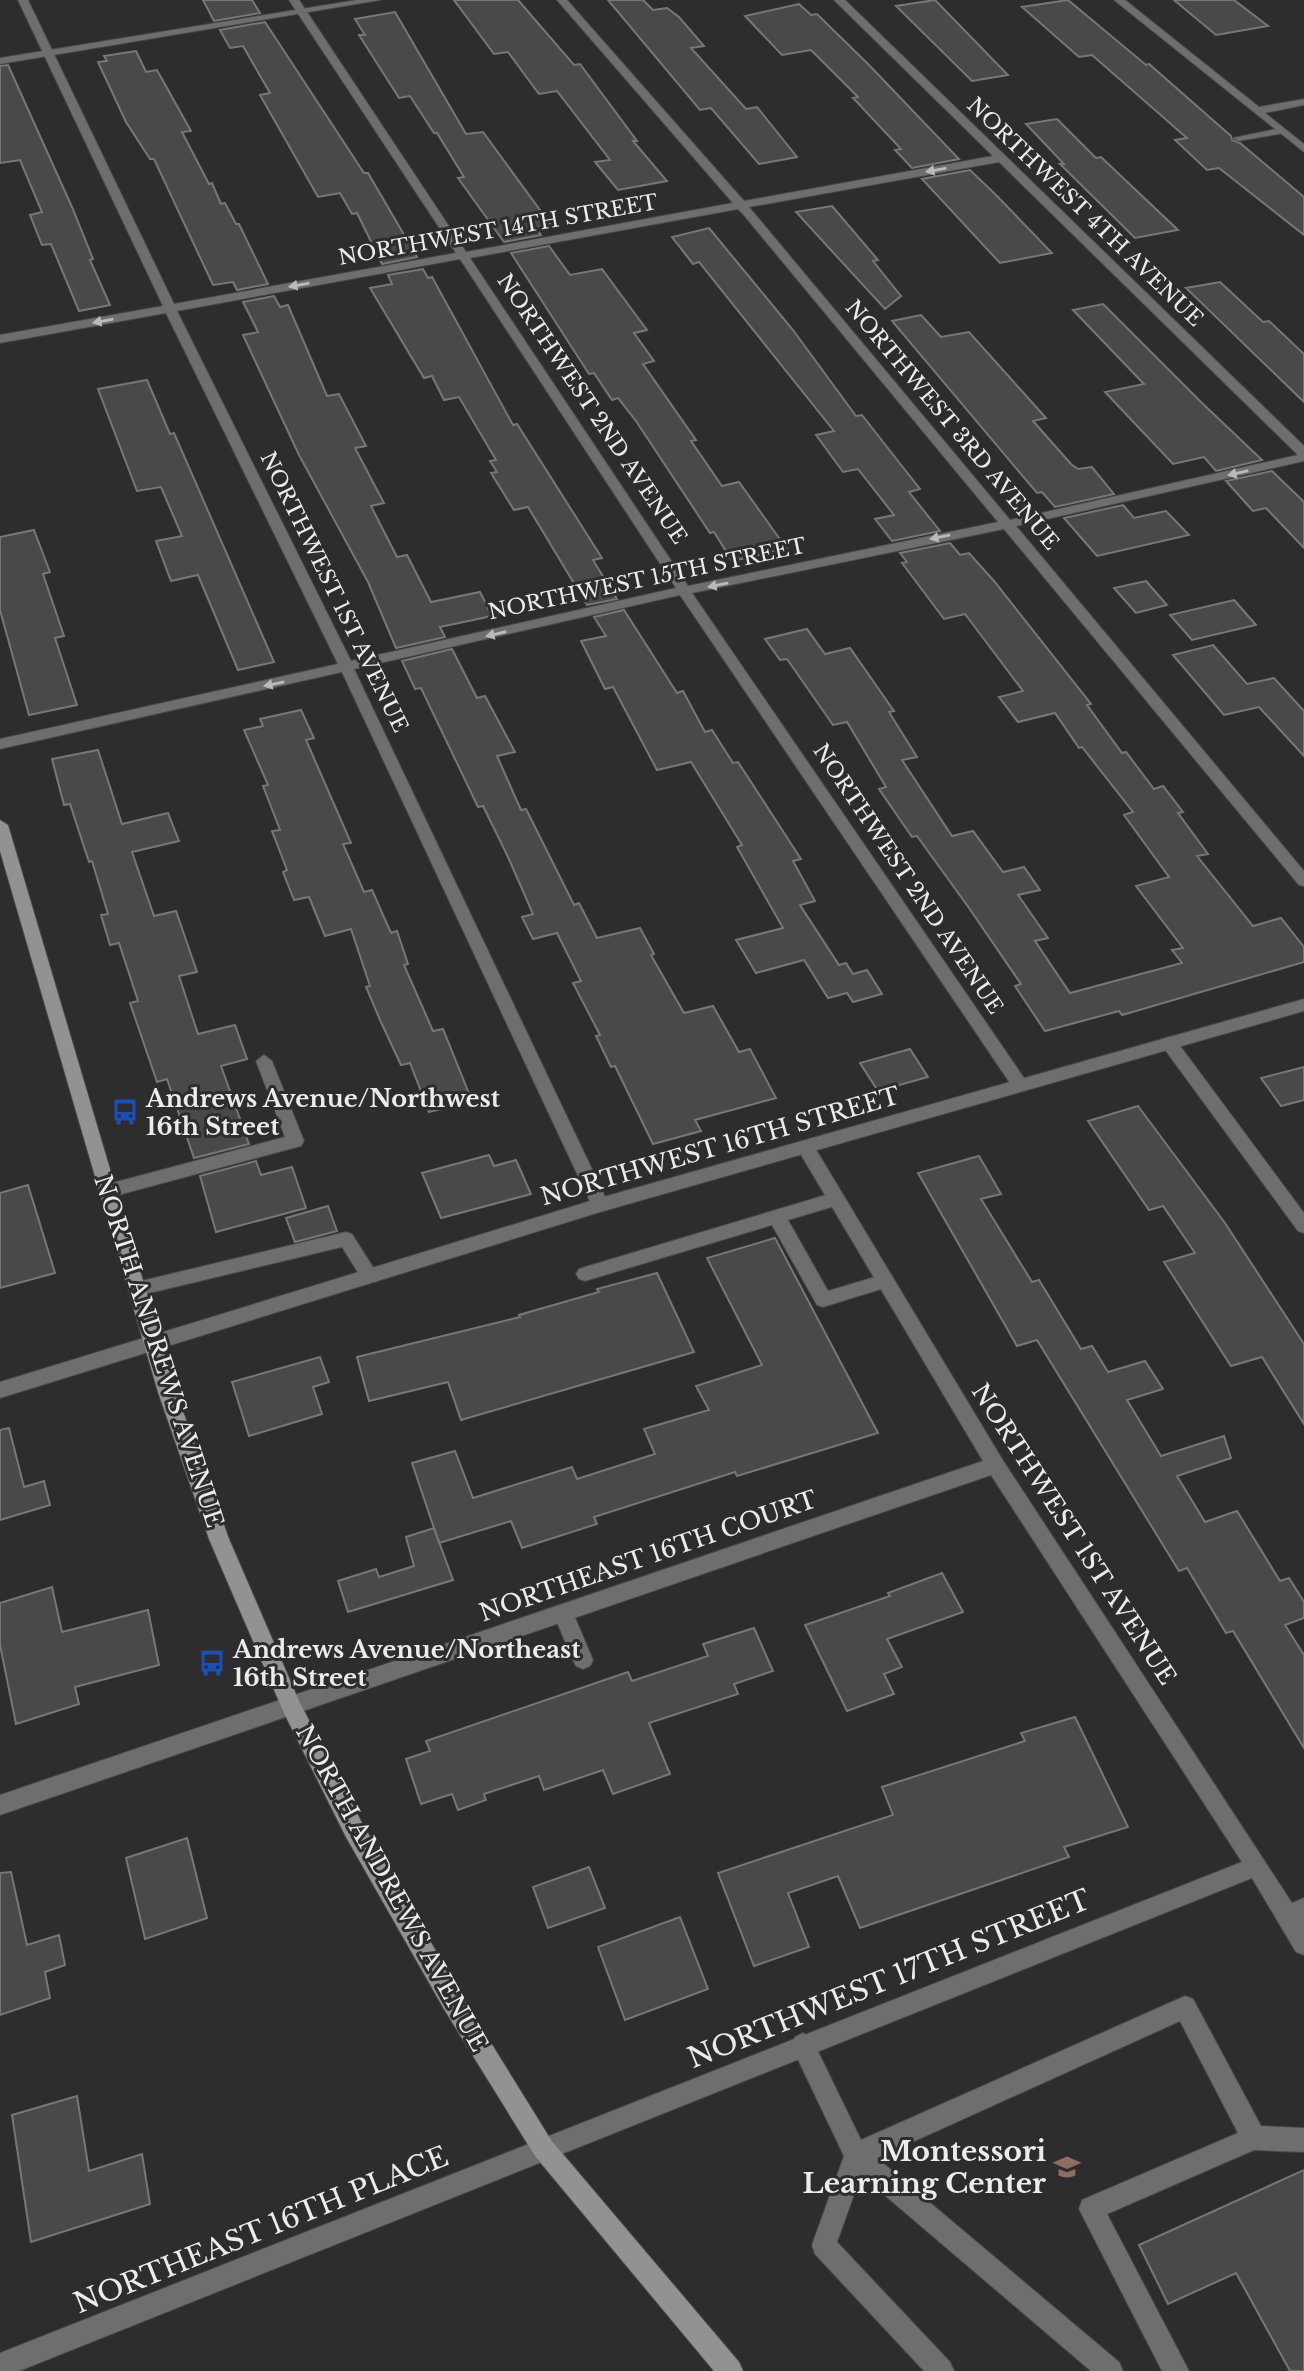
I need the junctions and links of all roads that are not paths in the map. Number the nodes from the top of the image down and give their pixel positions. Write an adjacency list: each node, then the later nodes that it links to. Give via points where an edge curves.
1 (23, 0): 8 (street, NORTHWEST 1ST AVENUE)
2 (293, 0): 7 (street, NORTHWEST 2ND AVENUE)
3 (375, 0): 7 (street)
4 (562, 0): 16 (street, NORTHWEST 3RD AVENUE)
5 (839, 0): 15 (street, NORTHWEST 4TH AVENUE)
6 (1119, 0): 11 (street)
7 (302, 13): 8 (street); 17 (street, NORTHWEST 2ND AVENUE)
8 (49, 53): 9 (street); 18 (street, NORTHWEST 1ST AVENUE)
9 (0, 61)
10 (1304, 102): 11 (street)
11 (1257, 111): 12 (street)
12 (1281, 131): 13 (street); 14 (street)
13 (1238, 138)
14 (1304, 149)
15 (1003, 158): 16 (street, NORTHWEST 14TH STREET, one-way to 16); 20 (street, NORTHWEST 4TH AVENUE)
16 (741, 205): 17 (street, NORTHWEST 14TH STREET); 21 (street, NORTHWEST 3RD AVENUE)
17 (463, 256): 18 (street, NORTHWEST 14TH STREET, one-way to 18); 22 (street, NORTHWEST 2ND AVENUE)
18 (170, 309): 19 (street, NORTHWEST 14TH STREET, one-way to 19); 23 (street, NORTHWEST 1ST AVENUE)
19 (0, 339)
20 (1304, 455): 21 (street, NORTHWEST 15TH STREET, one-way to 21)
21 (1007, 523): 22 (street, NORTHWEST 15TH STREET, one-way to 22); 26 (street, NORTHWEST 3RD AVENUE)
22 (686, 592): 23 (street, NORTHWEST 15TH STREET, one-way to 23); 30 (street, NORTHWEST 2ND AVENUE)
23 (347, 668): 24 (street, NORTHWEST 15TH STREET, one-way to 24); 34 (street, NORTHWEST 1ST AVENUE)
24 (0, 744)
25 (0, 825): 32 (main road, NORTH ANDREWS AVENUE)
26 (1304, 881)
27 (1304, 1005): 28 (street, NORTHWEST 16TH STREET)
28 (1169, 1043): 30 (street, NORTHWEST 16TH STREET); 36 (street)
29 (264, 1061): 32 (street, via 295,1141)
30 (1020, 1085): 31 (street, NORTHWEST 16TH STREET)
31 (806, 1147): 33 (street, NORTHWEST 1ST AVENUE); 34 (street, NORTHWEST 16TH STREET)
32 (107, 1191): 40 (main road, NORTH ANDREWS AVENUE)
33 (836, 1199): 35 (street); 39 (street, NORTHWEST 1ST AVENUE)
34 (600, 1205): 38 (street, NORTHWEST 16TH STREET)
35 (777, 1217): 37 (street); 39 (street, via 823,1300)
36 (1304, 1226)
37 (585, 1273)
38 (370, 1277): 40 (street, via 346,1239); 41 (street, NORTHWEST 16TH STREET)
39 (886, 1281): 43 (street, NORTHWEST 1ST AVENUE)
40 (137, 1289): 41 (main road, NORTH ANDREWS AVENUE)
41 (153, 1345): 42 (street, NORTHWEST 16TH STREET); 46 (main road, NORTH ANDREWS AVENUE, via 219,1539)
42 (0, 1390)
43 (995, 1465): 44 (street, NORTHEAST 16TH COURT); 48 (street, NORTHWEST 1ST AVENUE)
44 (563, 1613): 45 (street); 46 (street, NORTHEAST 16TH COURT)
45 (583, 1660)
46 (291, 1706): 47 (street, NORTHEAST 16TH COURT); 54 (main road, NORTH ANDREWS AVENUE, via 413,1932)
47 (0, 1805)
48 (1257, 1866): 49 (street, NORTHWEST 1ST AVENUE); 51 (street, NORTHWEST 17TH STREET)
49 (1295, 1912): 50 (street, NORTHWEST 1ST AVENUE)
50 (1304, 1944)
51 (803, 2045): 54 (street, NORTHWEST 17TH STREET); 55 (street)
52 (1254, 2138): 53 (street); 55 (street, via 1185,2007); 60 (street, via 1091,2209)
53 (1304, 2140)
54 (543, 2148): 56 (street, NORTHEAST 16TH PLACE); 57 (main road, NORTH ANDREWS AVENUE)
55 (856, 2155): 58 (street, via 824,2245); 59 (street)
56 (0, 2366)
57 (730, 2371)
58 (941, 2371)
59 (1110, 2371)
60 (1176, 2371)

